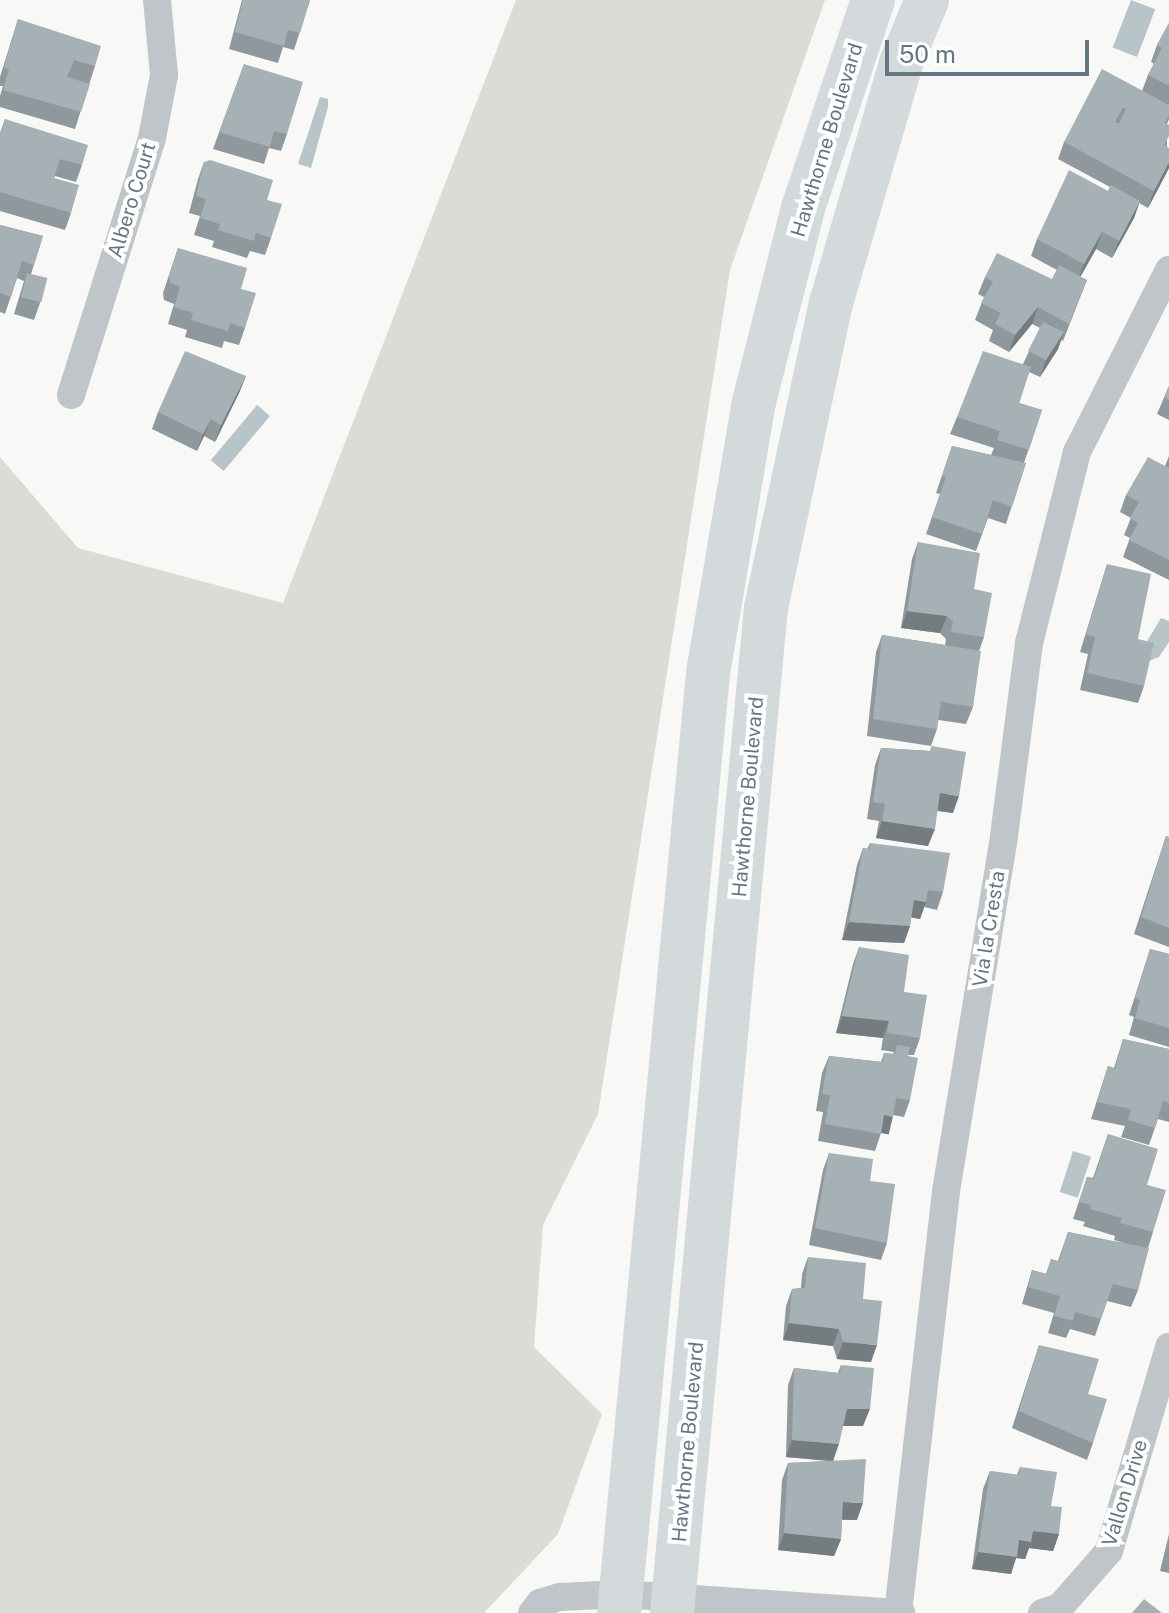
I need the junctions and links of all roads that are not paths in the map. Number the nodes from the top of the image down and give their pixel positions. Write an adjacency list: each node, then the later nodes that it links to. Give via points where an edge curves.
1 (157, 0): 5 (street, Albero Court, via 164,75 152,138)
2 (873, 0): 7 (main road, Hawthorne Boulevard, via 803,208 754,402 708,673)
3 (927, 0): 8 (main road, Hawthorne Boulevard, via 901,63 831,303 766,608)
4 (1169, 270): 10 (street, Via la Cresta, via 1077,452 1029,643 1004,836 946,1191)
5 (71, 395)
6 (1169, 1347): 11 (street, Vallon Drive, via 1109,1551 1060,1607)
7 (620, 1604): 8 (street); 9 (street, via 560,1597 540,1603)
8 (673, 1604): 10 (street)
9 (532, 1613)
10 (899, 1613)
11 (1042, 1613)

